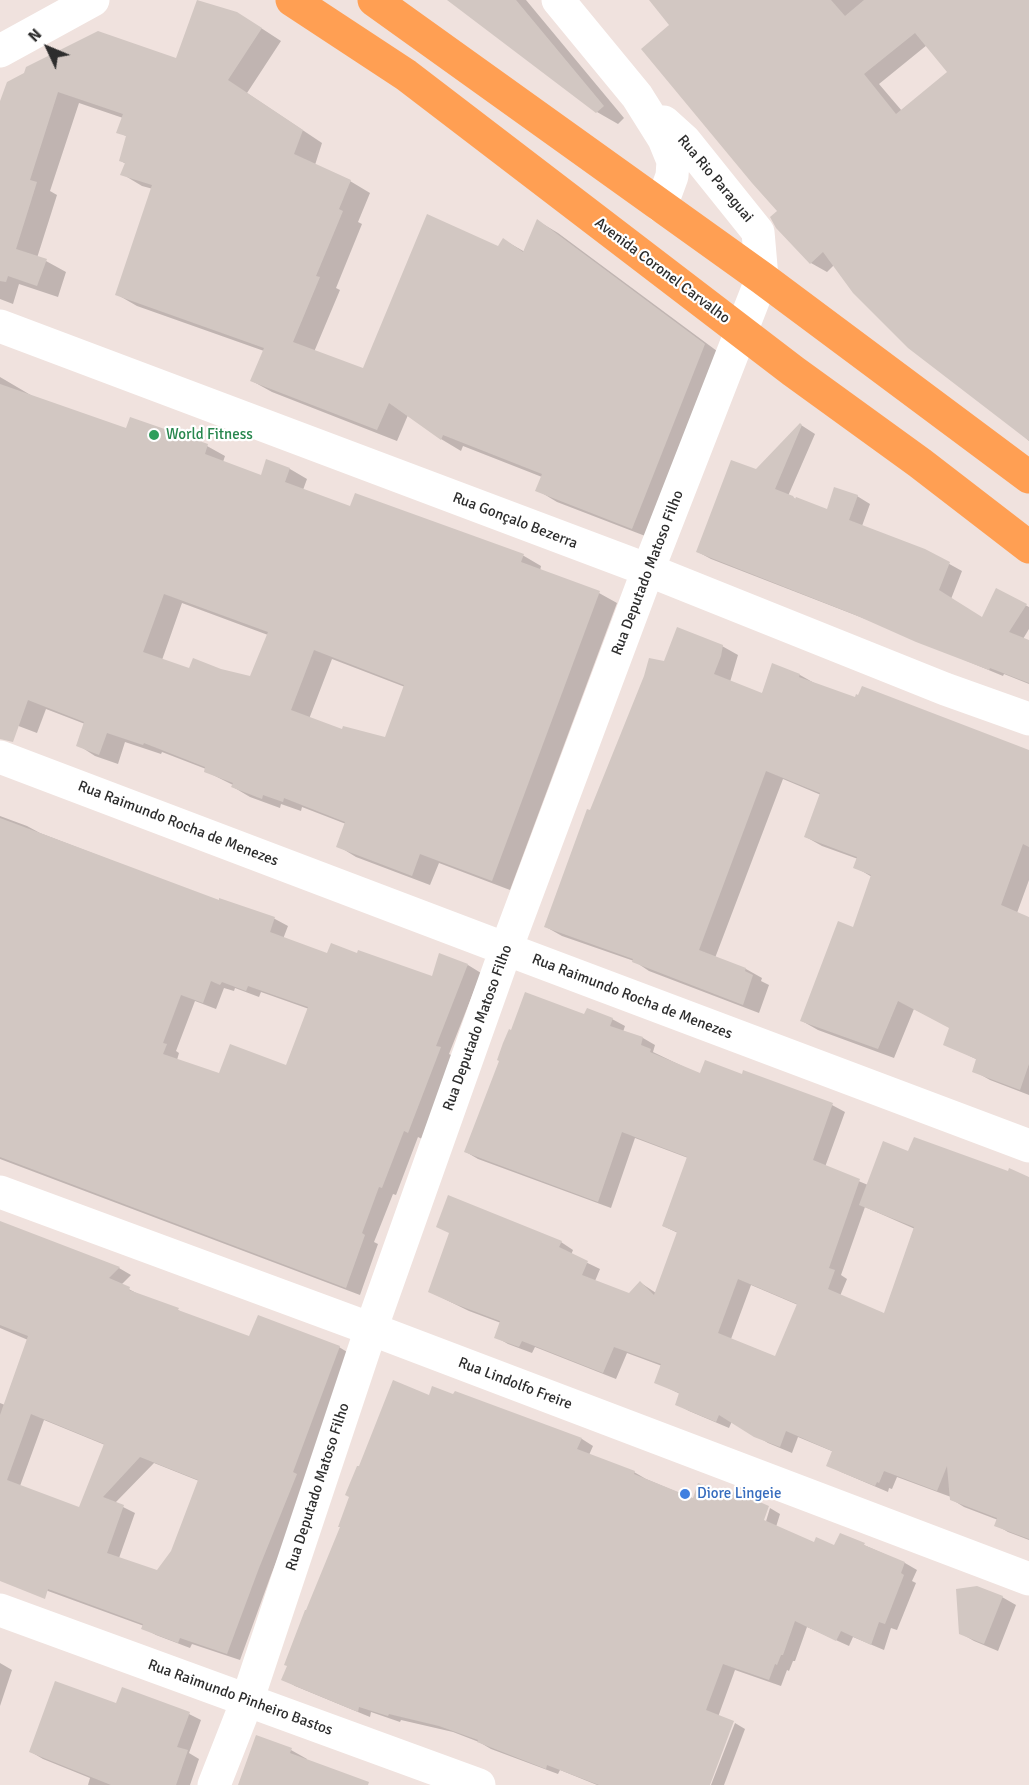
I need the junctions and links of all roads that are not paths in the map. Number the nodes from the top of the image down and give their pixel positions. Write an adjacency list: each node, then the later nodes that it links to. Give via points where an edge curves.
1 (93, 0): 5 (street)
2 (292, 0): 10 (main road, Avenida Coronel Carvalho, via 406,75)
3 (374, 0): 7 (main road)
4 (558, 0): 6 (street, Rua Rio Paraguai)
5 (0, 51)
6 (637, 96): 7 (street, Rua Rio Paraguai, via 673,160 672,176); 8 (street, Rua Rio Paraguai, via 685,141 758,232)
7 (661, 206): 8 (main road)
8 (762, 278): 10 (street, Rua Deputado Matoso Filho); 11 (main road)
9 (0, 326): 13 (street, Rua Gonçalo Bezerra)
10 (741, 331): 12 (main road, Avenida Coronel Carvalho); 13 (street, Rua Deputado Matoso Filho)
11 (1029, 477)
12 (1029, 546)
13 (648, 570): 14 (street, Rua Gonçalo Bezerra); 16 (street, Rua Deputado Matoso Filho)
14 (1029, 719)
15 (0, 756): 16 (street, Rua Raimundo Rocha de Menezes)
16 (506, 949): 17 (street, Rua Raimundo Rocha de Menezes); 19 (street, Rua Deputado Matoso Filho)
17 (1029, 1146)
18 (0, 1192): 19 (street, Rua Lindolfo Freire)
19 (371, 1329): 20 (street, Rua Lindolfo Freire); 22 (street, Rua Deputado Matoso Filho)
20 (1029, 1579)
21 (0, 1610): 22 (street, Rua Raimundo Pinheiro Bastos)
22 (247, 1701): 23 (street, Rua Deputado Matoso Filho); 24 (street, Rua Raimundo Pinheiro Bastos)
23 (214, 1785)
24 (479, 1785)

